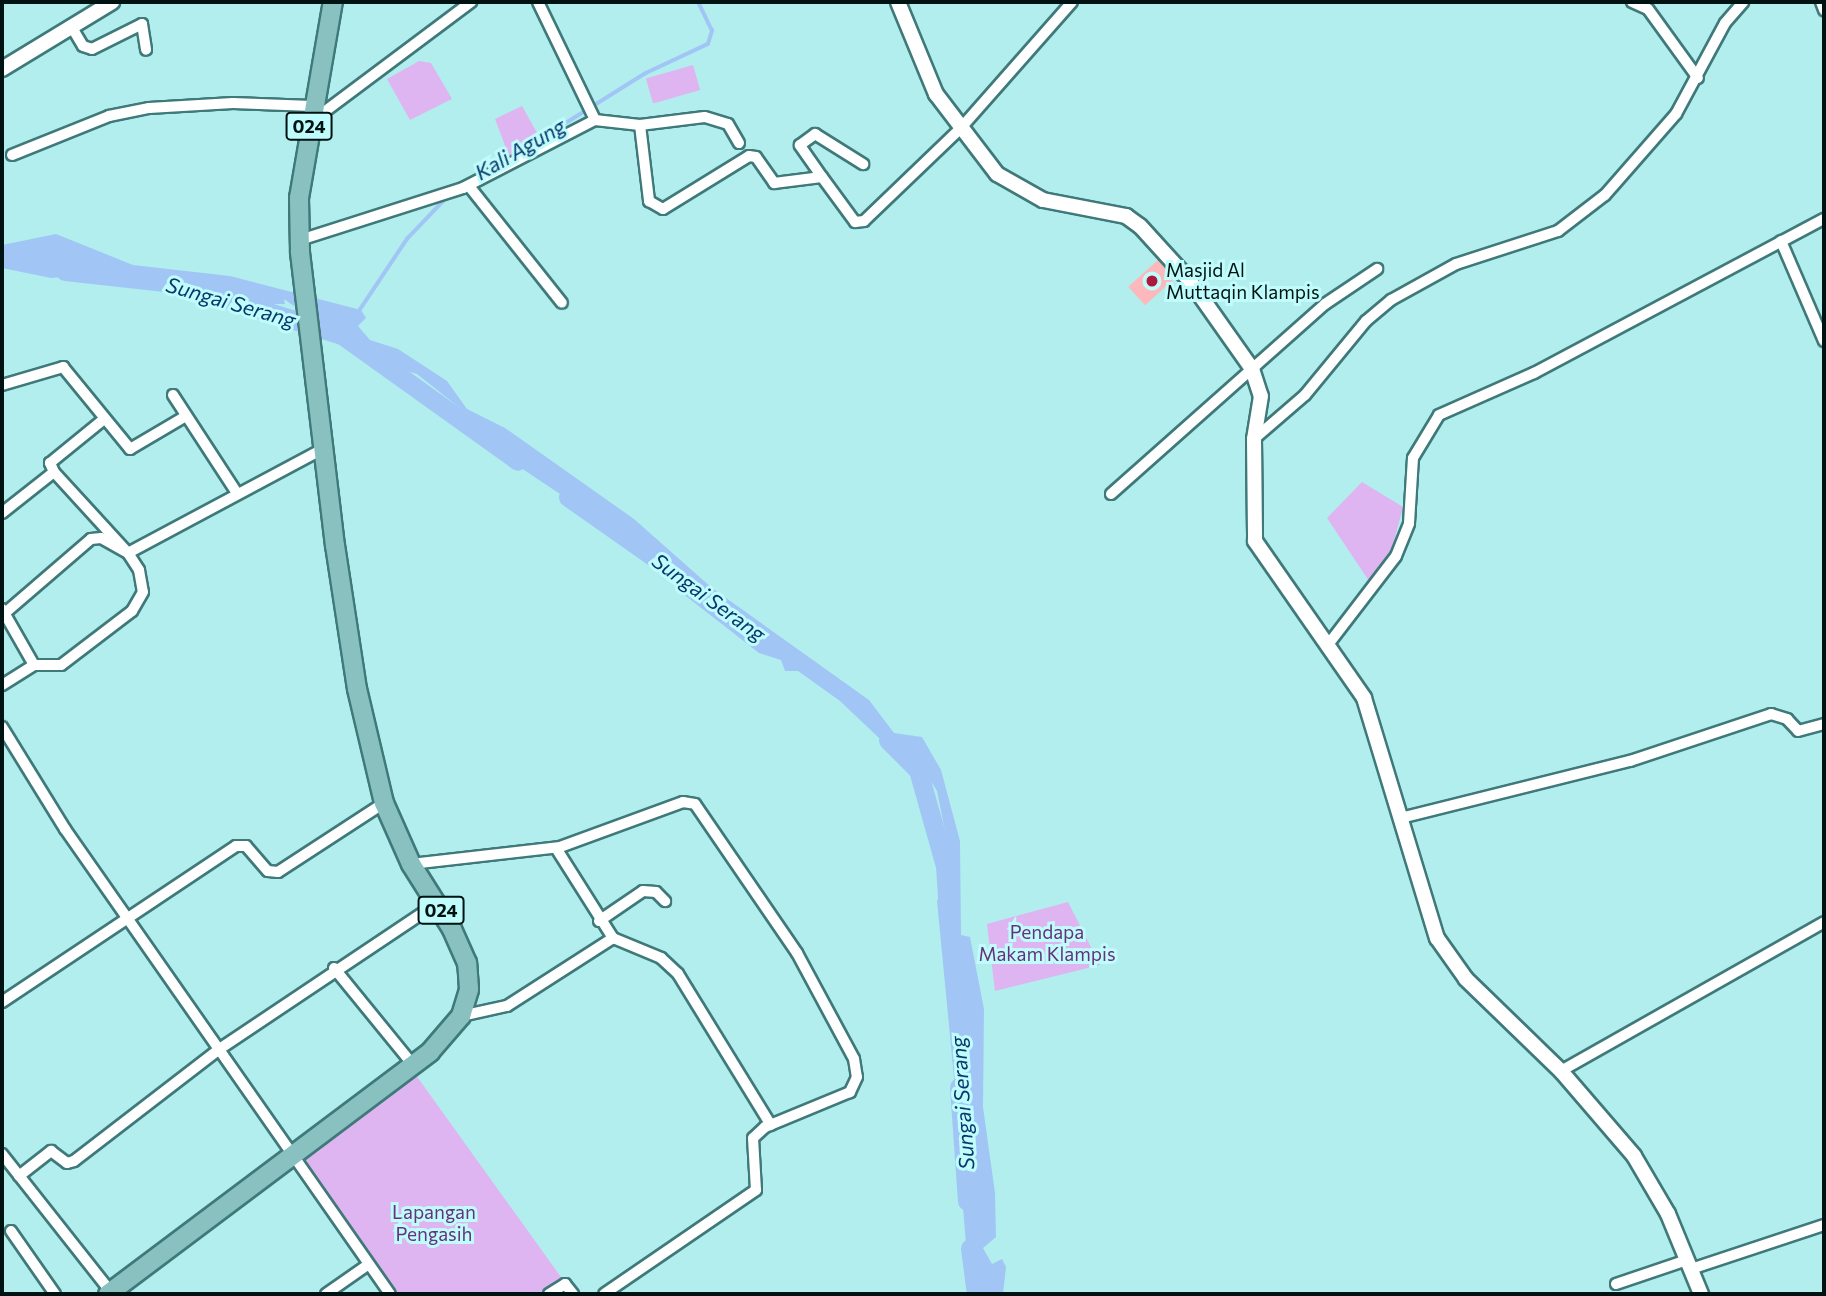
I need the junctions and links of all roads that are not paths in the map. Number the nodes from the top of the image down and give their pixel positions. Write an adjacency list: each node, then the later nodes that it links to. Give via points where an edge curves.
1 (112, 2): 11 (street)
2 (333, 2): 15 (main road, 024)
3 (471, 2): 15 (street)
4 (538, 2): 16 (street)
5 (898, 2): 18 (street, via 915,52)
6 (1072, 2): 18 (street)
7 (1632, 2): 14 (street, via 1648,9)
8 (1743, 2): 14 (street, via 1716,38)
9 (1821, 2): 10 (street)
10 (1824, 10)
11 (71, 26): 12 (street, via 83,46 92,49 142,24); 13 (street)
12 (146, 50)
13 (2, 69)
14 (1698, 78): 35 (street, via 1668,124 1577,219 1422,279 1391,300 1304,395)
15 (311, 114): 20 (street, via 233,103 149,108 109,117); 26 (main road, 024)
16 (594, 118): 17 (street); 23 (street)
17 (640, 125): 19 (street, via 718,119); 22 (street, via 649,201 655,207 674,206 749,156 756,157 774,183)
18 (960, 129): 22 (street, via 859,224); 30 (street, via 997,174 1017,189 1043,200 1126,216 1140,226 1190,281)
19 (739, 143)
20 (12, 155)
21 (863, 164): 22 (street, via 821,136 805,137 803,152)
22 (822, 177)
23 (466, 187): 26 (street); 28 (street)
24 (1824, 219): 25 (street)
25 (1781, 241): 29 (street); 43 (street, via 1534,373 1439,415 1413,458 1409,523 1396,555)
26 (300, 246): 36 (main road, 024)
27 (1377, 269): 30 (street, via 1325,304)
28 (562, 303)
29 (1824, 341)
30 (1252, 369): 35 (street, via 1261,396); 39 (street)
31 (2, 386): 34 (street, via 63,367)
32 (173, 395): 33 (street)
33 (187, 416): 34 (street, via 130,449); 38 (street)
34 (104, 419): 37 (street, via 50,463)
35 (1254, 439): 43 (street, via 1255,541)
36 (323, 449): 38 (street); 48 (main road, 024, via 357,689)
37 (54, 472): 40 (street); 41 (street)
38 (237, 493): 41 (street)
39 (1111, 494)
40 (2, 513)
41 (128, 553): 42 (street, via 101,538 91,540); 44 (street, via 142,580 136,606 61,665)
42 (4, 611): 44 (street)
43 (1326, 646): 49 (street, via 1364,698)
44 (34, 665): 45 (street)
45 (2, 685)
46 (1824, 724): 49 (street, via 1798,731 1787,719 1771,714 1630,761)
47 (2, 727): 54 (street, via 21,764)
48 (384, 803): 51 (main road, 024); 54 (street, via 278,872 268,871 246,846 236,846)
49 (1401, 818): 63 (street, via 1437,938 1451,962)
50 (556, 848): 51 (street); 55 (street); 64 (street, via 683,803 695,804 706,815 797,953 854,1059 857,1077 850,1092)
51 (411, 864): 53 (main road, 024)
52 (665, 901): 55 (street, via 656,892 643,891)
53 (436, 904): 58 (street); 60 (main road, 024, via 467,963 469,989)
54 (128, 918): 59 (street); 61 (street)
55 (598, 921): 57 (street)
56 (1824, 922): 63 (street)
57 (613, 938): 60 (street, via 507,1006); 64 (street, via 672,967)
58 (334, 968): 61 (street); 62 (street)
59 (2, 1002)
60 (461, 1016): 62 (main road, 024, via 447,1036)
61 (218, 1050): 65 (street); 67 (street, via 70,1163 51,1151)
62 (413, 1065): 65 (main road, 024)
63 (1560, 1071): 71 (street, via 1634,1156 1664,1206)
64 (771, 1125): 79 (street, via 750,1143 759,1182 756,1190)
65 (292, 1156): 70 (street); 73 (main road, 024)
66 (3, 1159): 67 (street)
67 (19, 1176): 73 (street)
68 (1824, 1225): 71 (street)
69 (11, 1231): 74 (street)
70 (369, 1264): 75 (street); 76 (street)
71 (1689, 1265): 72 (street); 80 (street)
72 (1616, 1284)
73 (110, 1293)
74 (55, 1294)
75 (326, 1294)
76 (390, 1294)
77 (549, 1294): 78 (street, via 565,1284)
78 (573, 1294)
79 (604, 1294)
80 (1701, 1294)

